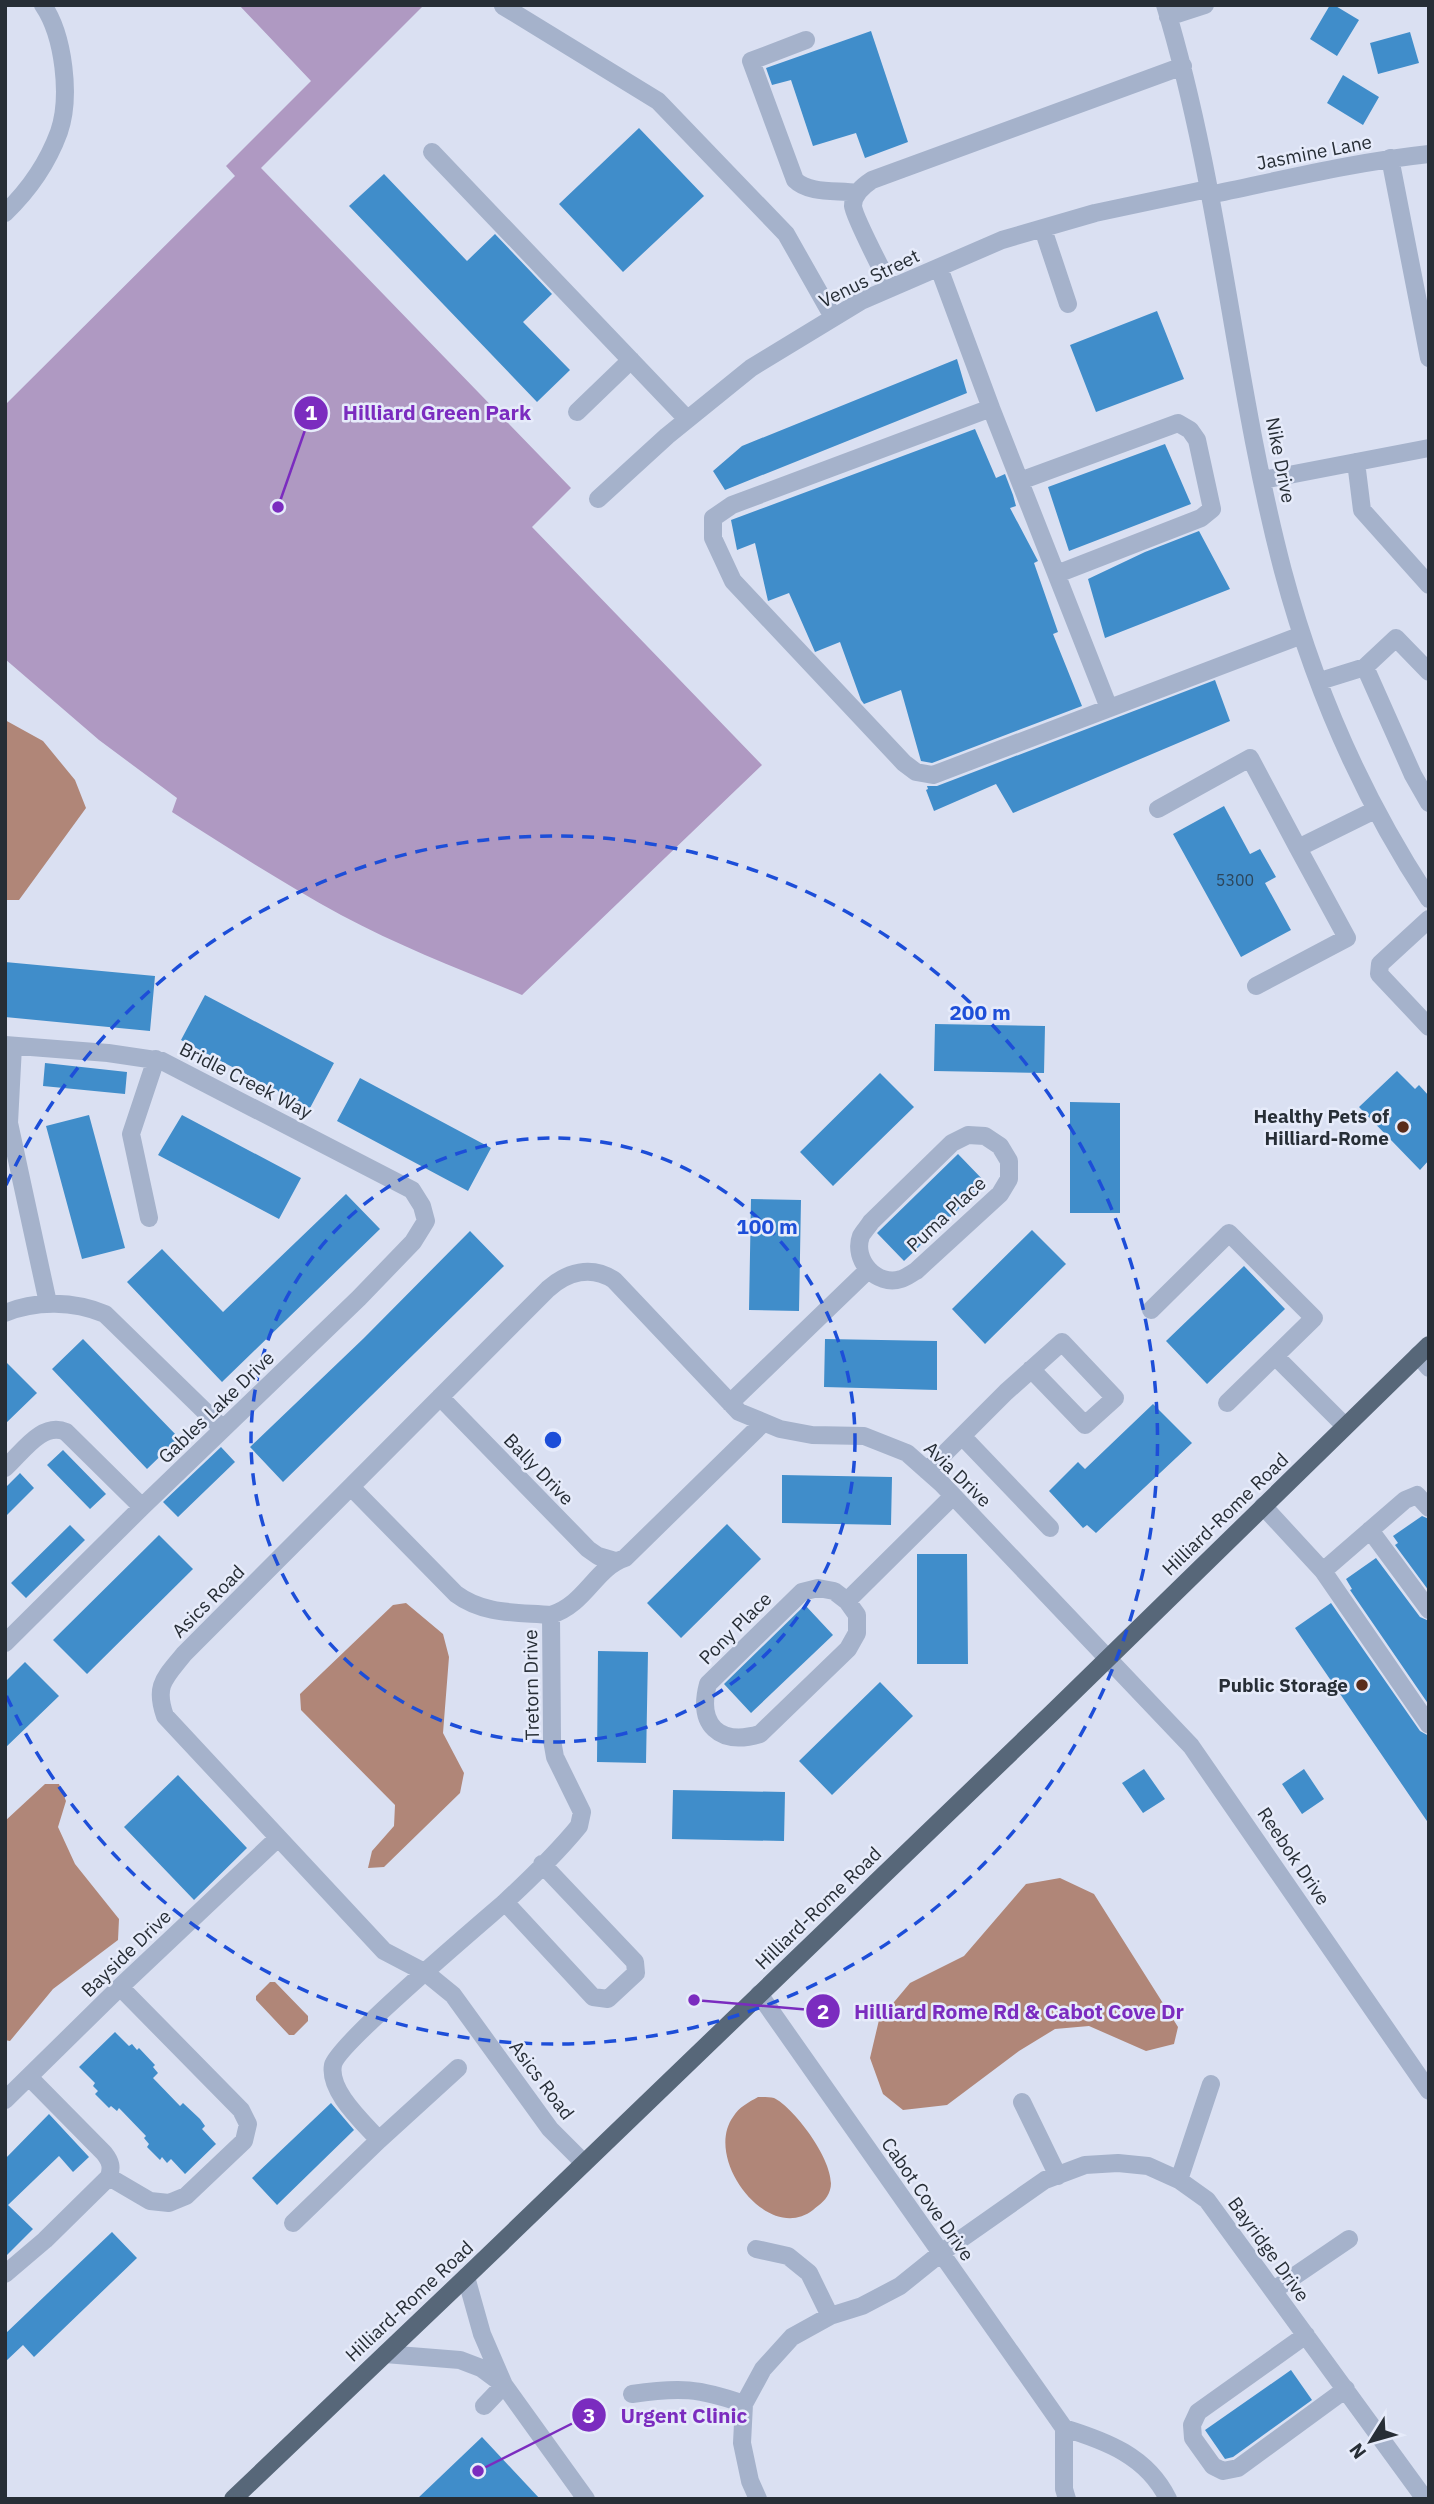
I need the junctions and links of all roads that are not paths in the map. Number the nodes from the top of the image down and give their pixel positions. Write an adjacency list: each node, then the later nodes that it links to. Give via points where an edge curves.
1 (43, 5): 12 (street, via 61,45 65,87 60,130 43,167)
2 (1205, 5): 4 (street)
3 (503, 6): 17 (street, via 658,101 786,234)
4 (1167, 11): 6 (street, Nike Drive)
5 (806, 40): 11 (street, via 751,61 795,180 812,190)
6 (1183, 66): 10 (street, Nike Drive); 11 (street, via 872,180)
7 (432, 152): 19 (street)
8 (1429, 154): 9 (street, Jasmine Lane)
9 (1390, 158): 10 (street, Jasmine Lane); 18 (street)
10 (1209, 192): 13 (street, Venus Street, via 1095,213); 25 (street, Nike Drive)
11 (857, 193): 15 (street, via 853,209)
12 (5, 213)
13 (1043, 229): 14 (street, Venus Street, via 1002,240); 16 (street)
14 (939, 268): 15 (street, Venus Street); 20 (street)
15 (891, 288): 17 (street, Venus Street)
16 (1068, 304)
17 (833, 317): 22 (street, Venus Street, via 751,368)
18 (1429, 358)
19 (631, 360): 21 (street); 22 (street)
20 (991, 408): 26 (street); 34 (street, via 732,505 713,518 713,538 733,581 916,772 933,775)
21 (577, 412)
22 (687, 419): 27 (street, Venus Street)
23 (1429, 448): 24 (street)
24 (1356, 462): 25 (street); 29 (street, via 1362,510)
25 (1263, 480): 30 (street, Nike Drive)
26 (1020, 481): 28 (street); 28 (street, via 1178,423 1197,440 1212,509 1200,518)
27 (598, 499)
28 (1057, 574): 34 (street)
29 (1429, 585)
30 (1302, 635): 33 (street, Nike Drive); 34 (street)
31 (1365, 667): 32 (street, via 1396,638); 33 (street); 35 (street)
32 (1429, 672)
33 (1320, 681): 37 (street, Nike Drive)
34 (1109, 708)
35 (1427, 797)
36 (1158, 808): 38 (street, via 1250,758)
37 (1375, 810): 38 (street); 39 (street, Nike Drive)
38 (1298, 848): 41 (street, via 1348,938)
39 (1429, 899)
40 (1429, 919): 42 (street, via 1380,964 1379,974)
41 (1256, 986)
42 (1429, 1027)
43 (9, 1045): 44 (street, Bridle Creek Way); 48 (street, via 9,1123)
44 (156, 1059): 45 (street, Bridle Creek Way); 46 (street, via 131,1134)
45 (412, 1190): 59 (street, Gables Lake Drive, via 426,1221 414,1242)
46 (149, 1218)
47 (868, 1270): 47 (street, Puma Place, via 860,1255 861,1237 952,1143 968,1135 985,1136 1000,1146 1009,1161 1009,1179 1000,1195 901,1280 883,1280); 55 (street)
48 (48, 1303): 50 (street); 59 (street, via 90,1308 109,1316)
49 (1151, 1310): 51 (street, via 1229,1233 1314,1318)
50 (5, 1313)
51 (1275, 1356): 56 (street); 58 (street)
52 (1425, 1356): 58 (main road, Hilliard-Rome Road)
53 (1031, 1369): 53 (street, via 1062,1342 1115,1398 1085,1425); 60 (street)
54 (440, 1397): 55 (street, Asics Road, via 560,1278 594,1273 614,1280); 63 (street, Asics Road); 70 (street, Bally Drive, via 588,1549)
55 (730, 1403): 57 (street, Asics Road)
56 (1227, 1403)
57 (762, 1423): 62 (street, Avia Drive, via 812,1435 864,1436 908,1453); 70 (street, via 625,1558)
58 (1345, 1426): 65 (main road, Hilliard-Rome Road)
59 (223, 1429): 66 (street, Gables Lake Drive)
60 (962, 1436): 62 (street); 68 (street)
61 (5, 1468): 66 (street, via 42,1433 58,1429)
62 (927, 1471): 64 (street, Avia Drive)
63 (352, 1488): 74 (street, Tretorn Drive, via 469,1604); 78 (street, Asics Road, via 184,1654 164,1679 158,1697 165,1716)
64 (953, 1496): 72 (street); 76 (street, Avia Drive)
65 (1264, 1506): 71 (street); 76 (main road, Hilliard-Rome Road)
66 (142, 1507): 75 (street, Gables Lake Drive)
67 (1429, 1508): 69 (street, via 1417,1494)
68 (1050, 1528)
69 (1370, 1530): 71 (street); 73 (street)
70 (614, 1561): 74 (street, via 576,1602)
71 (1323, 1572): 77 (street)
72 (847, 1601): 72 (street, Pony Place, via 857,1615 858,1633 848,1649 760,1734 741,1740 722,1735 708,1722 703,1703 708,1684 802,1591 834,1591)
73 (1429, 1610)
74 (551, 1615): 79 (street, Tretorn Drive, via 552,1741 555,1757 582,1811 579,1826)
75 (5, 1643)
76 (1107, 1659): 83 (main road, Hilliard-Rome Road); 87 (street, Reebok Drive, via 1191,1746)
77 (1429, 1725)
78 (278, 1838): 81 (street, Asics Road, via 384,1951); 82 (street, Bayside Drive)
79 (542, 1864): 80 (street, Tretorn Drive); 80 (street, via 635,1962 636,1973 608,1999 593,1997)
80 (505, 1902): 81 (street, Tretorn Drive)
81 (426, 1973): 90 (street, Tretorn Drive, via 346,2047 332,2068 341,2096); 91 (street, Asics Road, via 453,1995 550,2129)
82 (120, 1987): 85 (street, Bayside Drive); 93 (street, via 241,2110 248,2124 244,2140 186,2196 169,2203 150,2201)
83 (758, 1994): 91 (main road, Hilliard-Rome Road); 98 (street, Cabot Cove Drive)
84 (458, 2068): 90 (street)
85 (29, 2077): 88 (street, Bayside Drive); 93 (street, via 104,2153 111,2169)
86 (1212, 2084): 94 (street)
87 (1429, 2091)
88 (5, 2100)
89 (1022, 2102): 92 (street)
90 (379, 2140): 95 (street)
91 (583, 2162): 100 (main road, Hilliard-Rome Road)
92 (1058, 2175): 94 (street, Bayridge Drive, via 1085,2165 1118,2163 1148,2166); 98 (street, Bayridge Drive)
93 (108, 2177): 99 (street)
94 (1179, 2180): 101 (street, Bayridge Drive, via 1207,2200)
95 (293, 2223)
96 (1349, 2239): 101 (street)
97 (756, 2249): 102 (street, via 788,2256 809,2273)
98 (941, 2253): 102 (street, Bayridge Drive, via 900,2286); 110 (street, Cabot Cove Drive)
99 (5, 2274)
100 (466, 2277): 104 (main road, Hilliard-Rome Road); 105 (street, via 482,2334)
101 (1274, 2290): 103 (street, Bayridge Drive)
102 (830, 2316): 108 (street, Bayridge Drive, via 792,2337 763,2370)
103 (1306, 2335): 106 (street, Bayridge Drive); 106 (street, via 1199,2412 1192,2425 1193,2438 1213,2466 1223,2471 1238,2468)
104 (385, 2354): 105 (street, via 460,2360); 111 (main road, Hilliard-Rome Road)
105 (504, 2385): 109 (street); 112 (street)
106 (1346, 2389): 116 (street, Bayridge Drive)
107 (632, 2394): 108 (street, via 672,2388 711,2392)
108 (744, 2404): 113 (street, via 742,2443)
109 (484, 2406)
110 (1064, 2428): 114 (street); 115 (street, via 1117,2447 1138,2462)
111 (233, 2499)
112 (586, 2499)
113 (758, 2499)
114 (1067, 2499)
115 (1168, 2499)
116 (1425, 2499)

